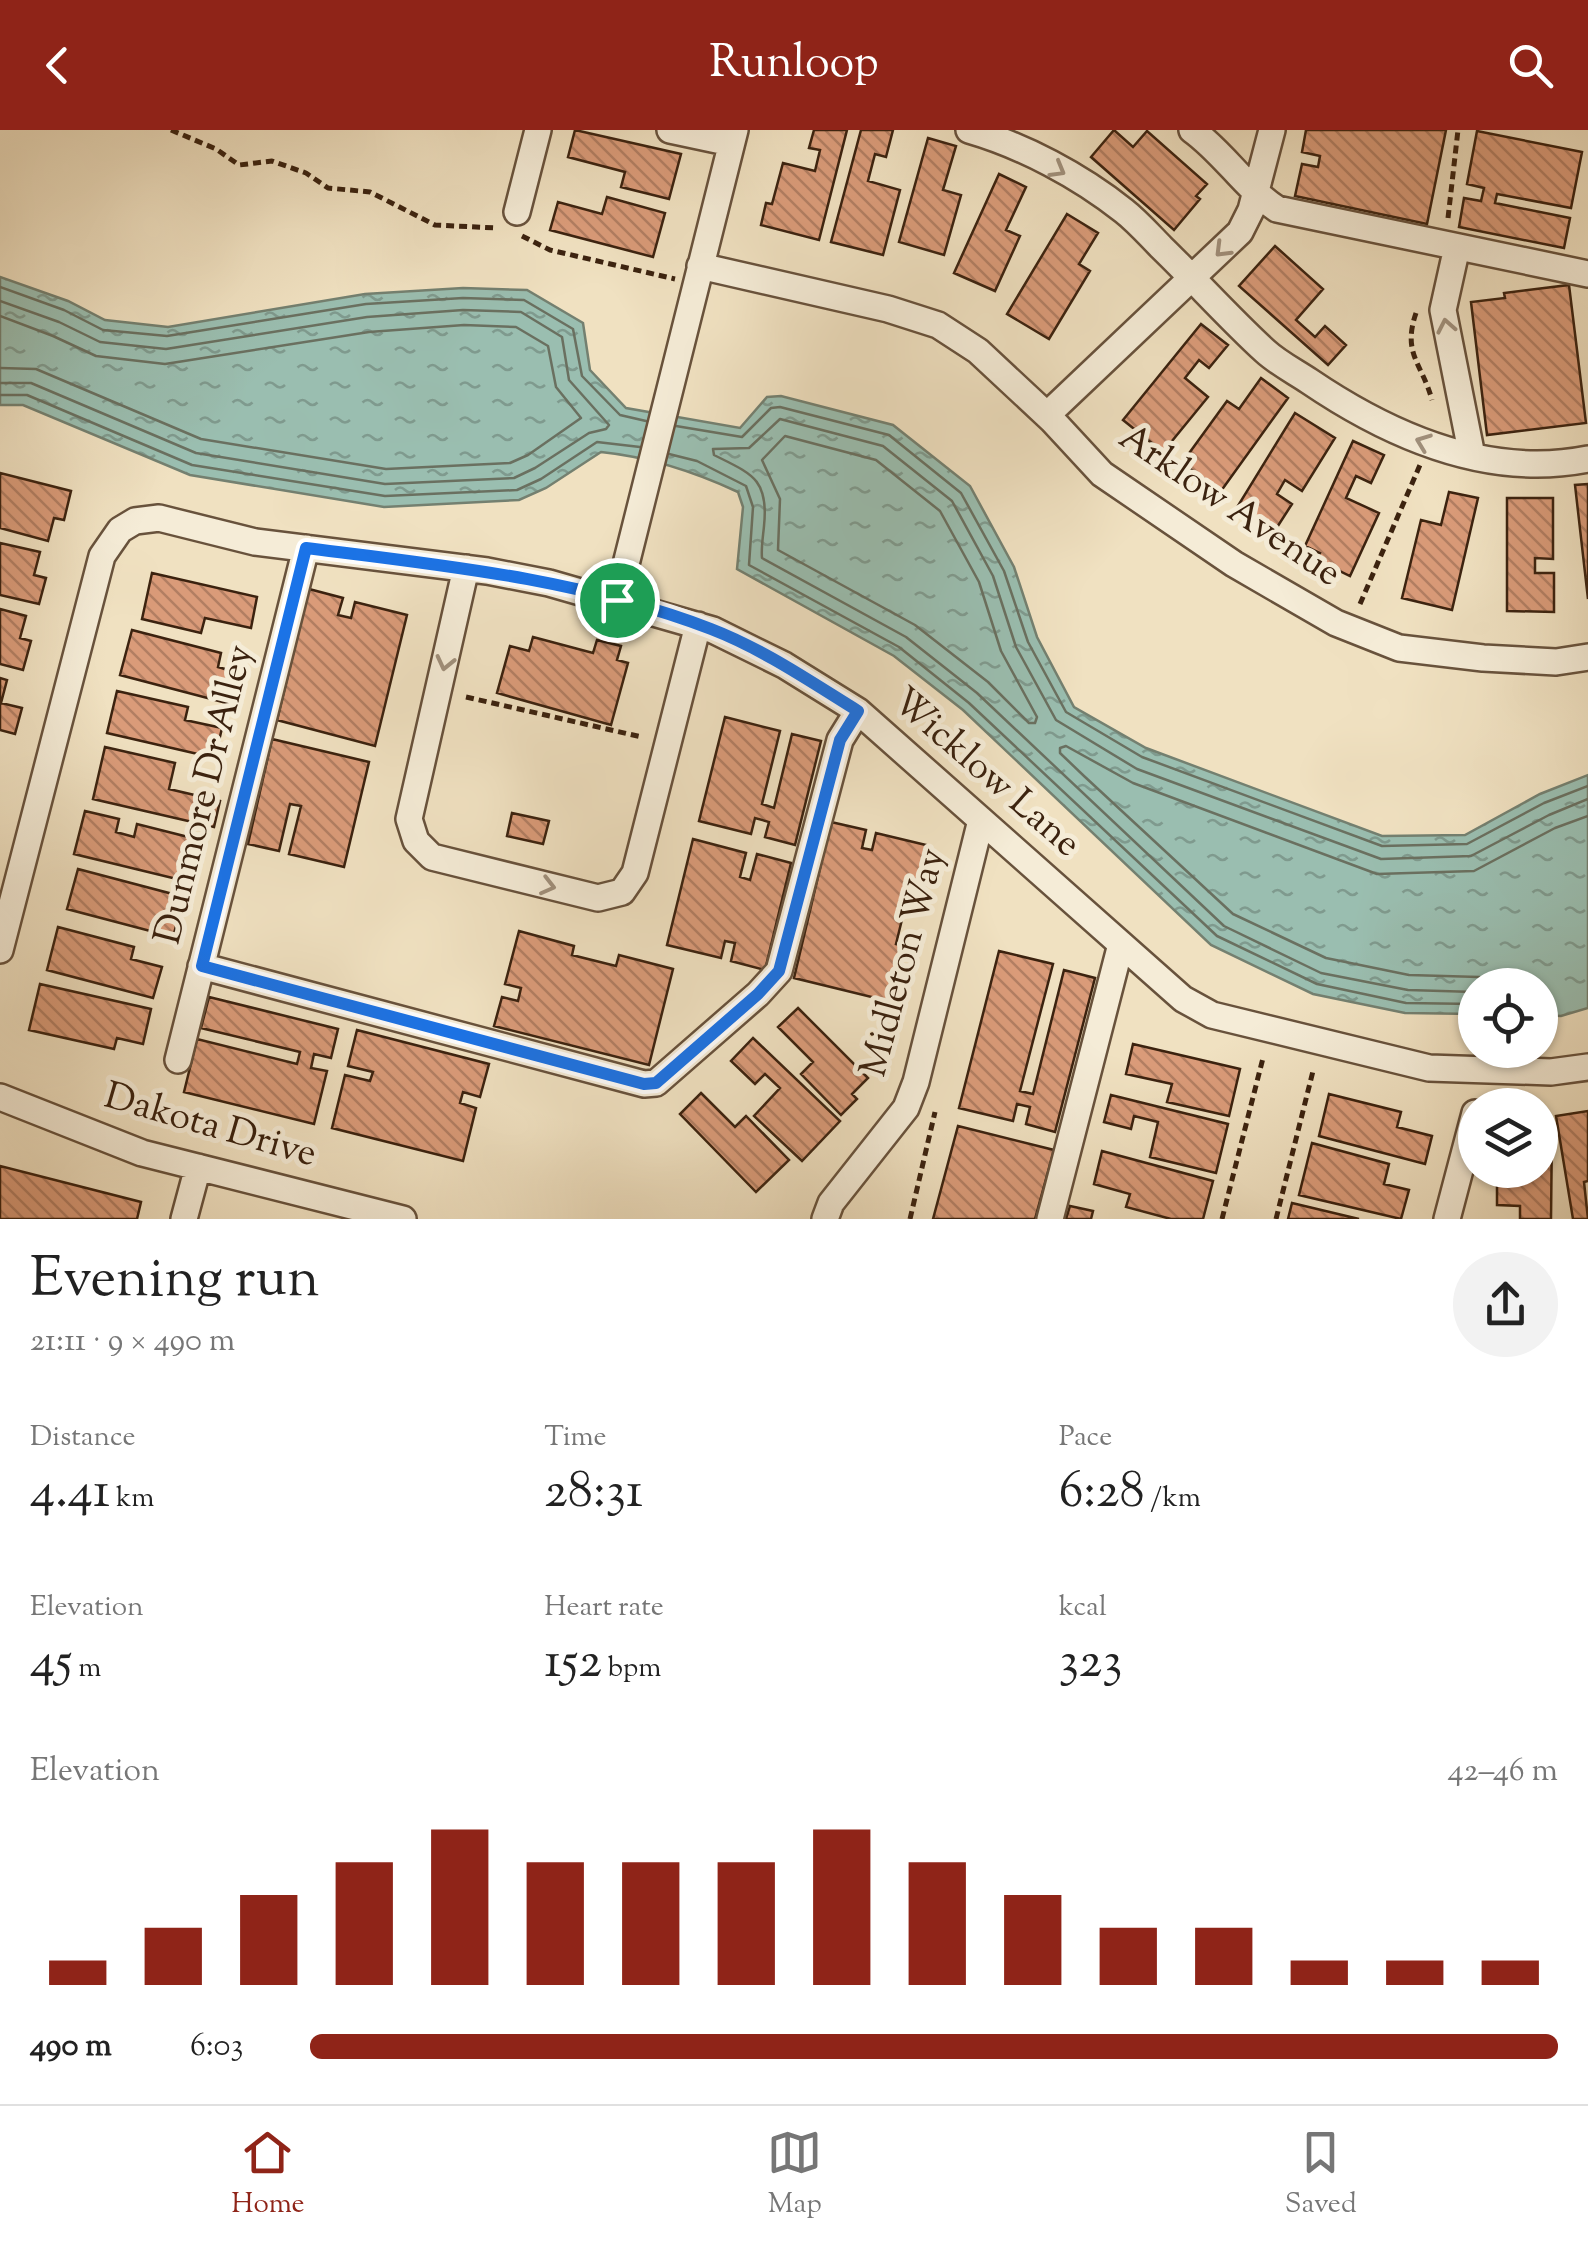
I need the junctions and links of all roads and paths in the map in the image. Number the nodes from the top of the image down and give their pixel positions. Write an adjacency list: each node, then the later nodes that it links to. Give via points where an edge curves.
1 (171, 130): 10 (path, via 239,165 272,162 328,188 370,192 435,225)
2 (538, 130): 10 (street)
3 (670, 130): 8 (street)
4 (970, 130): 15 (street, one-way to 15, via 1057,168 1126,212)
5 (1192, 130): 9 (street)
6 (1272, 130): 9 (street)
7 (1458, 130): 11 (path)
8 (733, 137): 12 (street)
9 (1254, 194): 11 (street, via 1276,209); 15 (street, one-way to 15, via 1240,232)
10 (515, 225): 14 (path, via 550,250)
11 (1452, 236): 13 (street); 17 (street, one-way to 11, via 1442,310)
12 (700, 266): 16 (street, Arklow Avenue, via 938,325 978,351); 22 (street)
13 (1588, 274)
14 (675, 279)
15 (1193, 279): 16 (street); 17 (street, one-way to 15, via 1428,446 1351,410 1268,354)
16 (1046, 415): 25 (street, Arklow Avenue, via 1102,474 1234,564 1336,623 1399,648 1538,661)
17 (1472, 456): 19 (street)
18 (1423, 458): 23 (path)
19 (1588, 459)
20 (306, 548): 21 (street, Wicklow Lane); 31 (street, Wicklow Lane, via 159,518 120,530 102,556); 32 (street, Dunmore Dr Alley)
21 (466, 568): 22 (street, Wicklow Lane); 24 (street, one-way to 24, via 409,819 416,841 432,857 598,898 622,892 635,873)
22 (617, 600): 24 (street, Wicklow Lane)
23 (1360, 604)
24 (698, 625): 27 (street, Wicklow Lane)
25 (1588, 657)
26 (466, 697): 28 (path)
27 (858, 711): 29 (street, Wicklow Lane); 32 (street, via 840,740 779,971 656,1083)
28 (642, 737)
29 (981, 820): 30 (street, Wicklow Lane); 45 (street, Midleton Way, via 906,1108)
30 (1121, 944): 37 (street, Wicklow Lane, via 1183,999 1212,1015 1429,1068); 47 (street)
31 (0, 950)
32 (202, 966): 34 (street, Dunmore Dr Alley)
33 (1263, 1058): 48 (path)
34 (178, 1060)
35 (1588, 1066): 37 (street, Wicklow Lane)
36 (1313, 1071): 49 (path)
37 (1486, 1072): 38 (street)
38 (1482, 1088)
39 (0, 1097): 41 (street, Dakota Drive, via 142,1153)
40 (935, 1112): 46 (path)
41 (198, 1167): 43 (street); 44 (street, Dakota Drive)
42 (1458, 1177): 50 (street)
43 (184, 1219)
44 (403, 1219)
45 (826, 1219)
46 (910, 1219)
47 (1050, 1219)
48 (1222, 1219)
49 (1276, 1219)
50 (1447, 1219)

